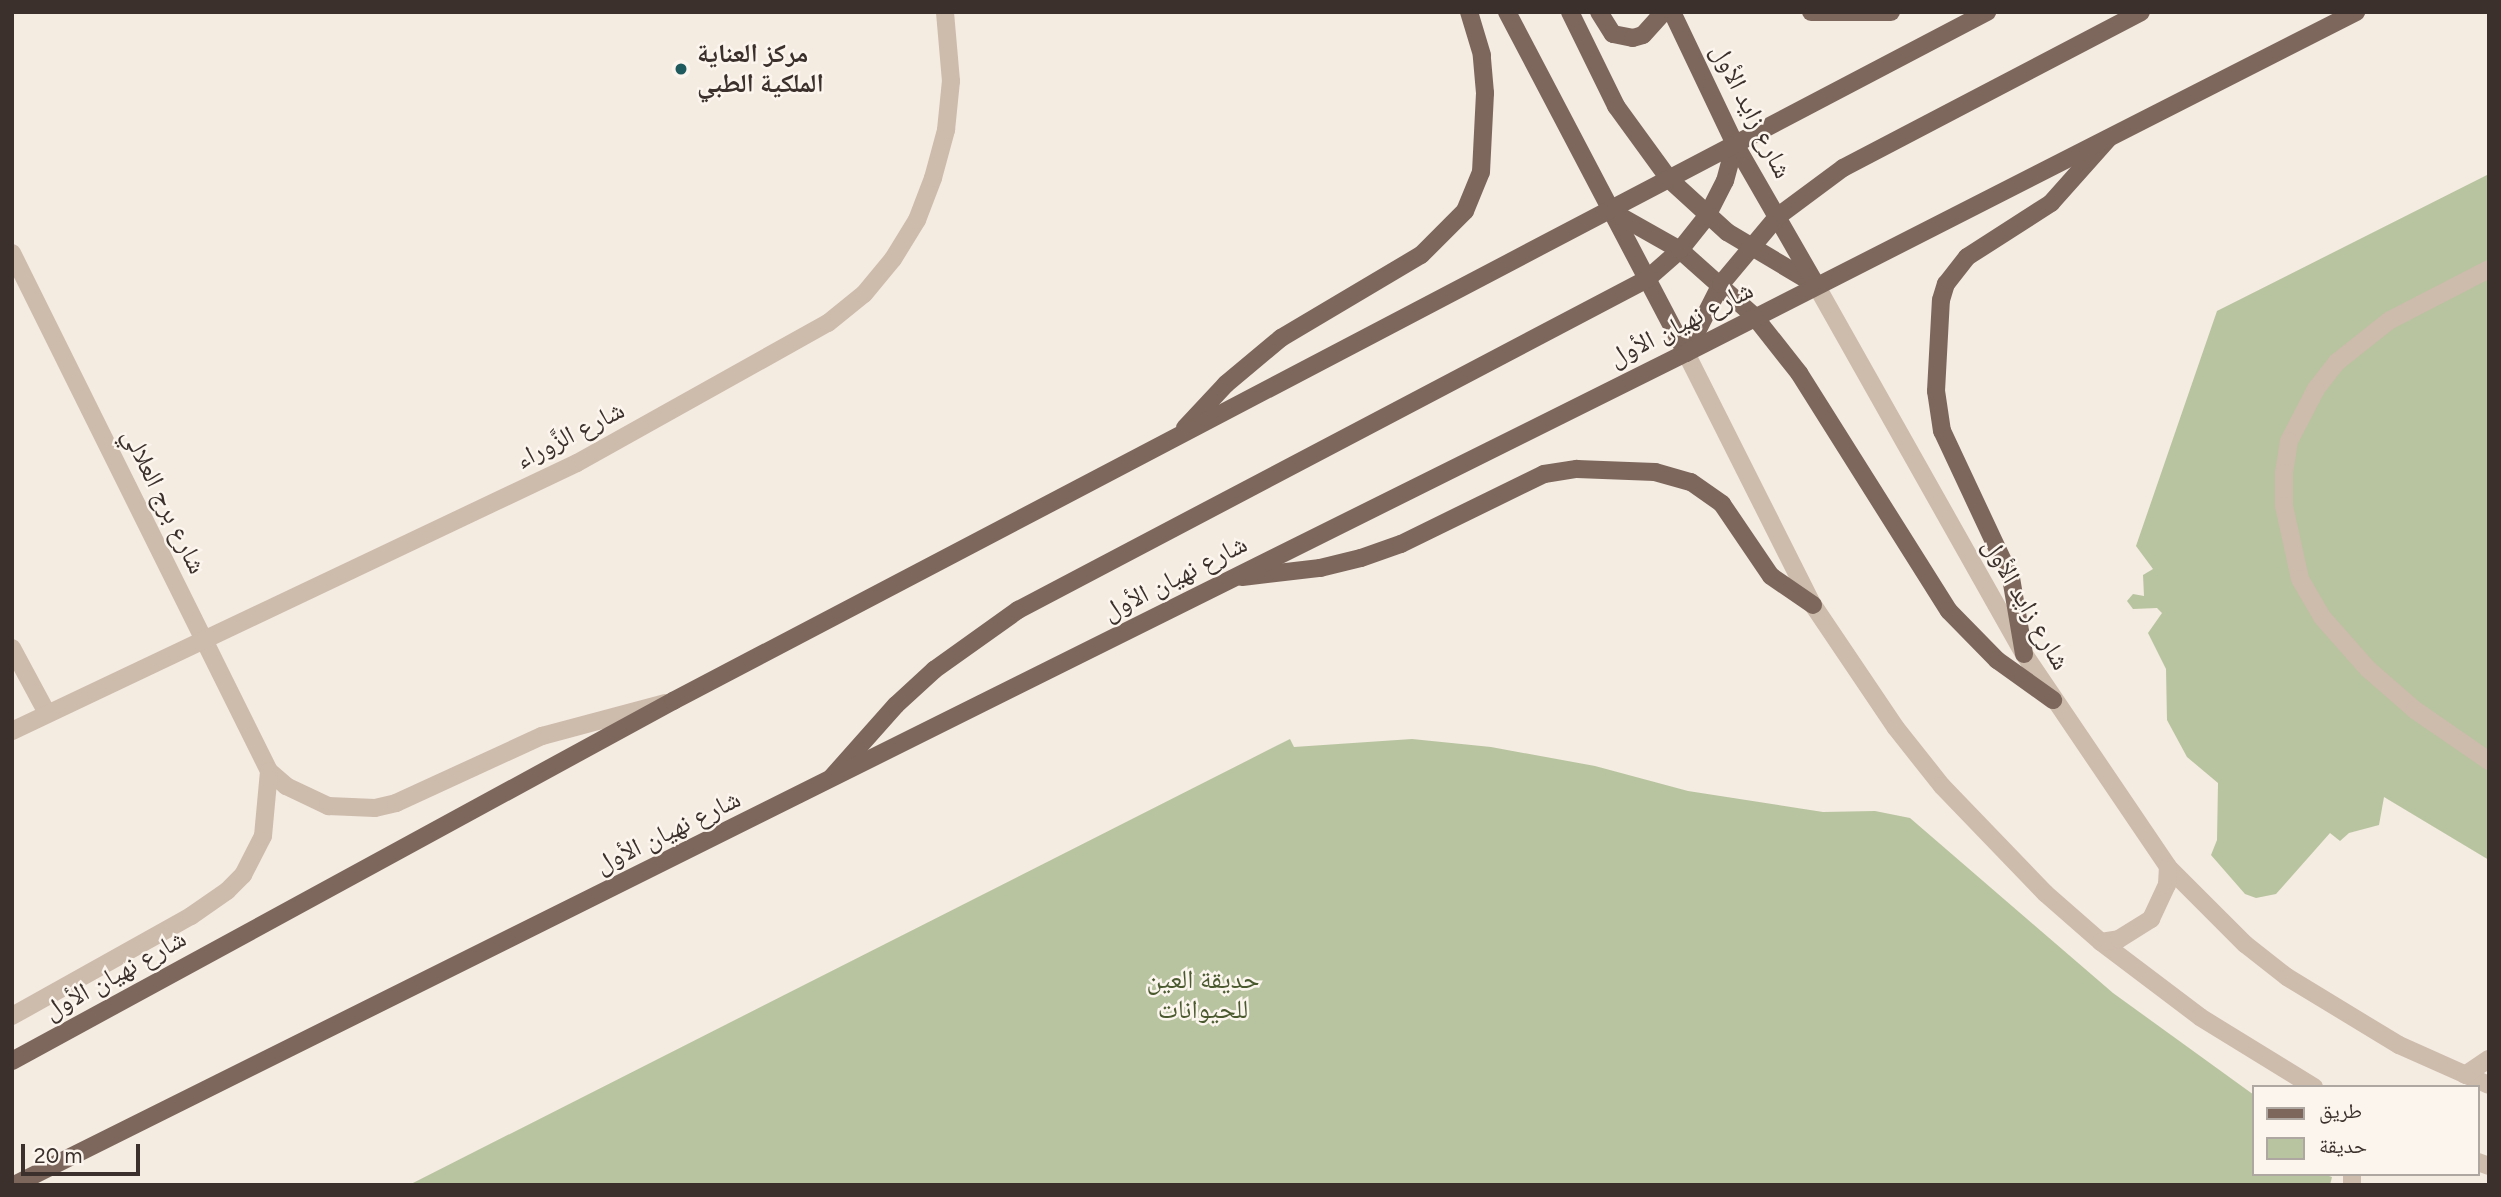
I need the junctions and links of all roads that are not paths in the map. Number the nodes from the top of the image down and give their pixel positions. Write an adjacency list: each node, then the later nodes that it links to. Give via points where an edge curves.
1 (945, 12): 31 (street, شارع الزَّوراء, via 951,81 946,130 933,177 917,220 864,294 789,347 577,463)
2 (1469, 12): 28 (main road, via 1482,55 1485,93 1481,172 1465,211 1421,255 1281,338 1226,384)
3 (1507, 12): 16 (main road)
4 (1570, 12): 15 (main road, via 1616,106)
5 (1599, 12): 6 (main road, via 1613,34 1633,38 1643,35)
6 (1664, 12)
7 (1672, 12): 14 (main road, شارع زايد الأول)
8 (1811, 12): 9 (main road)
9 (1891, 12)
10 (1987, 12): 14 (main road, شارع نهيان الأول)
11 (2141, 12): 18 (main road, via 1843,168)
12 (2356, 12): 13 (main road, شارع نهيان الأول)
13 (2110, 136): 25 (main road, شارع نهيان الأول); 33 (main road, via 2093,161 2051,203 1967,257 1955,269 1941,300 1936,391 1942,431 2011,578)
14 (1735, 144): 15 (main road, شارع نهيان الأول); 17 (main road, via 1725,181); 18 (main road, شارع زايد الأول)
15 (1669, 179): 16 (main road, شارع نهيان الأول); 17 (main road)
16 (1611, 211): 20 (main road); 23 (main road); 28 (main road, شارع نهيان الأول)
17 (1707, 216): 19 (main road); 20 (main road)
18 (1777, 217): 19 (main road); 25 (main road, شارع زايد الأول)
19 (1748, 247): 24 (main road); 25 (main road)
20 (1680, 250): 23 (main road); 24 (main road)
21 (12, 253): 31 (street, شارع برج العلالي)
22 (2489, 269): 38 (street, via 2390,320 2337,362 2316,389 2289,441 2284,473 2284,506 2300,579 2322,617 2368,669 2415,710)
23 (1647, 279): 27 (main road); 40 (main road, via 1018,610 905,696)
24 (1721, 284): 26 (main road); 27 (main road)
25 (1816, 285): 26 (main road, شارع نهيان الأول); 33 (street, شارع زايد الأول)
26 (1754, 316): 27 (main road, شارع نهيان الأول); 34 (main road, via 1799,373 1949,611 1997,660)
27 (1686, 353): 29 (main road, شارع نهيان الأول); 30 (street)
28 (1178, 436): 35 (main road, شارع نهيان الأول)
29 (1236, 578): 30 (main road, via 1310,570 1361,558 1401,544 1544,474 1577,469 1655,472 1691,482 1721,504 1771,576); 40 (main road, شارع نهيان الأول)
30 (1813, 605): 42 (street, via 1896,728 1942,786 2028,876)
31 (204, 639): 36 (street, شارع الزَّوراء); 39 (street, شارع برج العلالي)
32 (12, 648): 36 (street)
33 (2024, 654): 34 (street, شارع زايد الأول)
34 (2053, 700): 41 (street, شارع زايد الأول)
35 (673, 701): 39 (street, شارع برج العلالي, via 542,736 396,803 374,808 328,806 306,798); 45 (main road, شارع نهيان الأول)
36 (47, 713): 37 (street, شارع الزَّوراء)
37 (12, 731)
38 (2489, 761)
39 (269, 771): 43 (street, via 263,836 243,875 227,891 191,916)
40 (827, 782): 49 (main road, شارع نهيان الأول)
41 (2168, 867): 42 (street, via 2168,885 2151,919 2119,939); 46 (street, شارع زايد الأول, via 2245,943 2287,977 2399,1045)
42 (2101, 942): 47 (street, via 2200,1017)
43 (12, 1016)
44 (2489, 1059): 46 (street)
45 (12, 1061)
46 (2465, 1076): 48 (street, شارع زايد الأول)
47 (2311, 1085)
48 (2489, 1085)
49 (15, 1185)

